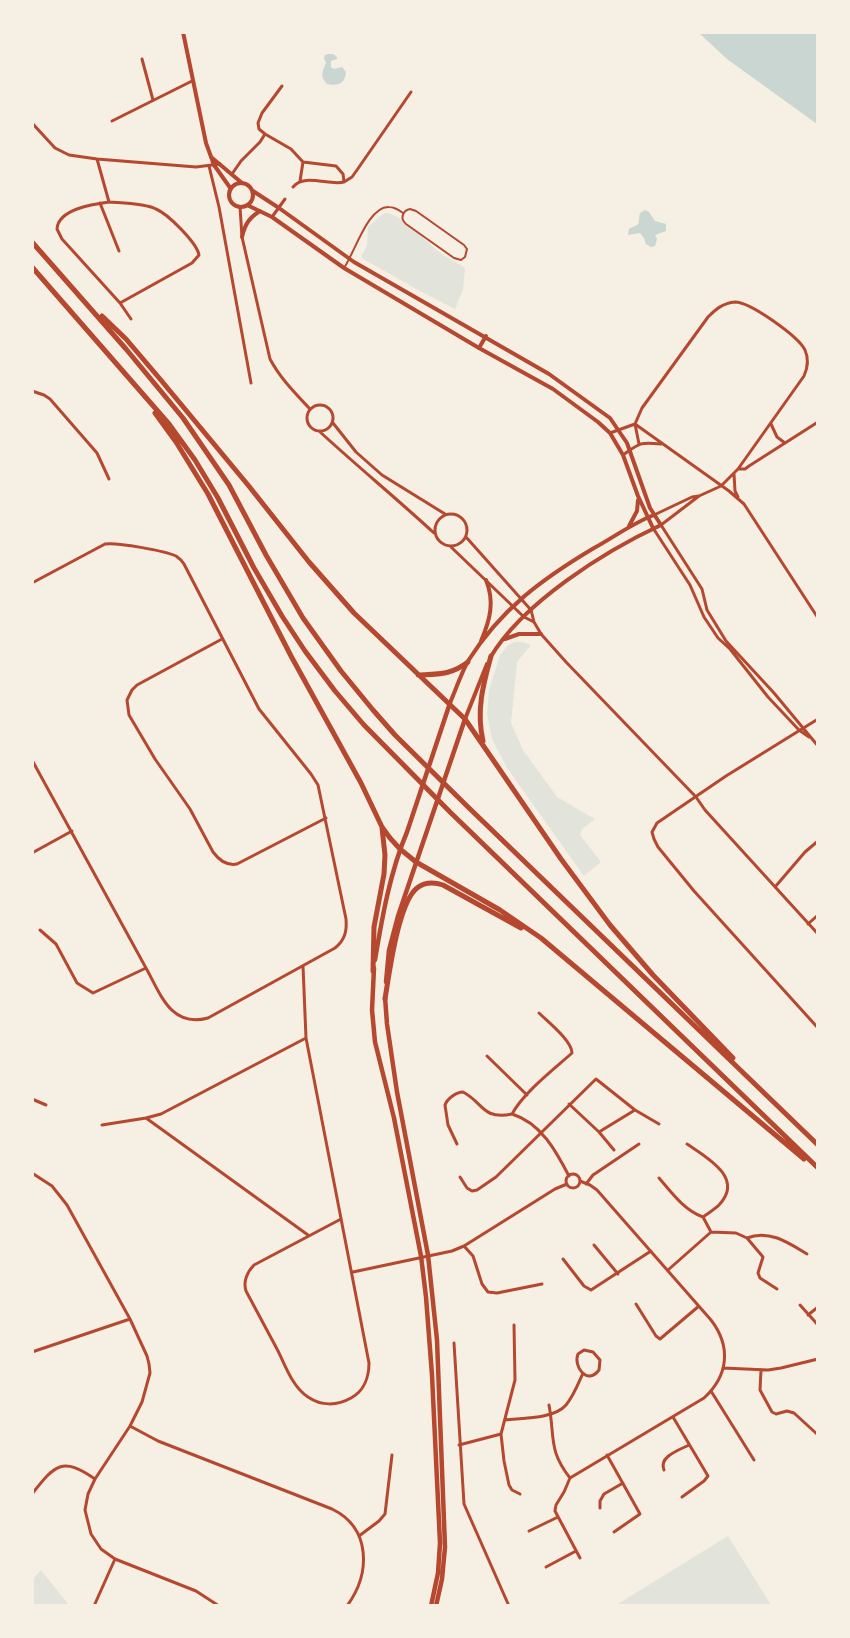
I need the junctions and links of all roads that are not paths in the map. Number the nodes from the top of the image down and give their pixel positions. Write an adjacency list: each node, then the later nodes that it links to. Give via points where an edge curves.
1 (183, 32): 3 (street)
2 (142, 59): 6 (street)
3 (192, 81): 6 (street); 10 (street)
4 (282, 86): 9 (street, via 258,120)
5 (411, 92): 17 (street, via 352,177)
6 (153, 100): 7 (street)
7 (112, 121)
8 (32, 123): 11 (street, via 62,152)
9 (264, 134): 12 (street, via 291,149); 15 (street)
10 (211, 157): 13 (street); 14 (street)
11 (98, 159): 14 (street); 23 (street)
12 (303, 162): 16 (street); 17 (street, via 339,167)
13 (220, 164): 14 (street); 15 (street)
14 (211, 166): 20 (street); 46 (street)
15 (232, 174): 18 (street)
16 (300, 181): 17 (street); 19 (street)
17 (344, 182)
18 (242, 183): 20 (street); 21 (street)
19 (294, 187)
20 (231, 189): 26 (street, via 230,199)
21 (253, 191): 25 (street); 27 (street)
22 (285, 199): 27 (street)
23 (109, 202): 24 (street); 40 (street, via 156,208 191,241 199,255 192,263)
24 (100, 203): 35 (street); 40 (street, via 73,210 58,223 57,229 62,239)
25 (247, 206): 26 (street); 28 (street)
26 (240, 207): 33 (street)
27 (279, 208): 30 (street); 31 (street)
28 (260, 211): 30 (street); 33 (street, via 250,218)
29 (404, 213): 29 (lane, via 410,209 416,211 464,245 467,249 465,257 456,259 406,224); 36 (lane, via 391,207 375,212)
30 (272, 217): 32 (street)
31 (299, 222): 32 (street); 36 (street)
32 (293, 231): 38 (street)
33 (242, 237): 51 (street, via 270,359)
34 (32, 242): 39 (highway)
35 (119, 251)
36 (350, 259): 38 (lane); 42 (street)
37 (32, 267): 47 (highway)
38 (344, 268): 43 (street)
39 (77, 291): 94 (highway, via 126,339 354,613); 131 (highway, via 183,418 229,485 303,618 373,710 461,800)
40 (120, 303): 41 (street)
41 (131, 319)
42 (486, 336): 43 (street); 44 (street)
43 (479, 348): 45 (street)
44 (526, 360): 45 (street); 49 (street)
45 (521, 370): 50 (street)
46 (251, 383)
47 (136, 386): 104 (highway, via 208,494); 141 (highway, via 195,460 282,616 335,691 364,725)
48 (32, 391): 66 (street, via 50,399 97,453)
49 (582, 396): 50 (street); 56 (street)
50 (575, 405): 58 (street)
51 (310, 409): 53 (street, via 318,404 326,405 334,415); 57 (street, via 307,416 309,424)
52 (818, 422): 59 (street)
53 (333, 423): 57 (street); 71 (street, via 356,452 382,475)
54 (635, 424): 55 (street, via 642,408 708,317 722,305 736,302 755,309 776,323 802,344 807,356 804,376); 56 (street); 60 (street); 61 (street)
55 (771, 424): 59 (street, via 777,438); 64 (street)
56 (619, 429): 58 (street); 62 (street)
57 (319, 431): 77 (street)
58 (610, 433): 63 (street)
59 (785, 443): 64 (street, via 745,469)
60 (639, 444): 61 (street); 62 (street)
61 (662, 444): 67 (street)
62 (630, 450): 63 (street); 72 (street)
63 (623, 455): 68 (street)
64 (738, 469): 65 (street)
65 (734, 474): 67 (street); 70 (street)
66 (109, 479)
67 (721, 486): 69 (street); 70 (street)
68 (638, 496): 73 (street); 76 (street, via 638,511)
69 (699, 496): 72 (street); 74 (street)
70 (738, 499): 86 (street, via 748,509)
71 (445, 514): 77 (street, via 435,524); 78 (street, via 455,514 463,519 467,527)
72 (654, 515): 73 (street); 74 (street)
73 (647, 518): 75 (street); 76 (street)
74 (661, 525): 75 (street); 98 (street, via 702,589 707,610 726,641)
75 (653, 528): 84 (street, via 588,565); 98 (street, via 690,585 704,617 718,638 768,697)
76 (626, 529): 82 (street, via 554,572)
77 (434, 533): 79 (street, via 442,544)
78 (466, 536): 79 (street, via 460,544); 82 (street)
79 (451, 547): 80 (street)
80 (486, 580): 83 (street); 91 (street, via 491,613)
81 (32, 583): 89 (street, via 105,544 169,554 184,564)
82 (520, 599): 83 (street); 84 (street)
83 (513, 607): 85 (street); 91 (street)
84 (531, 610): 85 (street); 87 (street)
85 (524, 617): 87 (street); 90 (street)
86 (818, 618)
87 (534, 622): 88 (street)
88 (542, 634): 90 (street, via 513,635); 102 (street)
89 (222, 639): 103 (street, via 259,709 316,780); 103 (street, via 132,690 127,708 141,736 190,809 217,857 228,864 237,864)
90 (501, 641): 92 (street)
91 (478, 647): 93 (street)
92 (491, 656): 96 (street); 99 (highway, via 479,708)
93 (468, 662): 94 (highway, via 450,673); 95 (street)
94 (417, 675): 95 (highway)
95 (450, 703): 96 (highway); 107 (main road)
96 (465, 719): 99 (highway); 109 (main road)
97 (818, 719): 98 (street)
98 (801, 729): 100 (street); 102 (street)
99 (484, 746): 131 (highway, via 561,859 633,953)
100 (818, 746)
101 (32, 760): 105 (street)
102 (696, 797): 110 (street); 121 (street, via 657,823 652,832 654,839 694,891)
103 (326, 818): 116 (street, via 347,928 339,945)
104 (382, 827): 107 (highway); 118 (highway, via 385,864 374,927)
105 (72, 831): 108 (street); 117 (street)
106 (818, 841): 110 (street)
107 (400, 849): 109 (highway); 118 (main road)
108 (32, 853)
109 (416, 862): 115 (highway, via 500,910); 119 (main road, via 392,938)
110 (775, 887): 112 (street)
111 (818, 915): 112 (street)
112 (808, 924): 114 (street)
113 (40, 930): 117 (street, via 56,944 78,983 93,993)
114 (818, 934)
115 (541, 938): 119 (highway, via 443,885 424,884 412,893 403,915 392,952); 141 (highway)
116 (303, 966): 117 (street, via 208,1018 198,1020 182,1018 170,1009); 122 (street)
117 (146, 968)
118 (373, 971): 159 (main road, via 375,1042)
119 (385, 999): 158 (main road, via 397,1092)
120 (539, 1013): 124 (street, via 573,1051)
121 (818, 1028)
122 (306, 1038): 130 (street, via 178,1106); 150 (street)
123 (487, 1056): 124 (street)
124 (527, 1095): 129 (street)
125 (32, 1099): 127 (street)
126 (569, 1104): 128 (street, via 596,1079); 134 (street); 135 (street)
127 (46, 1106)
128 (635, 1110): 132 (street); 134 (street)
129 (512, 1114): 135 (street, via 525,1119); 136 (street, via 495,1116 466,1094 458,1093 445,1105 448,1125)
130 (146, 1118): 133 (street); 152 (street)
131 (792, 1120): 139 (highway)
132 (658, 1124)
133 (102, 1125)
134 (599, 1132): 140 (street)
135 (540, 1133): 143 (street, via 553,1146); 144 (street, via 496,1177 477,1190 469,1190)
136 (457, 1144)
137 (639, 1144): 148 (street, via 593,1175)
138 (687, 1144): 149 (street, via 713,1162 727,1180 728,1187 721,1203)
139 (818, 1144)
140 (614, 1150)
141 (818, 1170)
142 (32, 1173): 171 (street, via 60,1194)
143 (569, 1176): 146 (street, via 577,1176); 147 (street)
144 (460, 1177)
145 (659, 1178): 149 (street, via 685,1207)
146 (580, 1182): 147 (street, via 572,1188); 148 (street)
147 (567, 1184): 155 (street)
148 (586, 1184): 156 (street, via 597,1190)
149 (703, 1217): 151 (street)
150 (342, 1219): 152 (street); 162 (street)
151 (711, 1232): 153 (street, via 736,1233); 161 (street)
152 (308, 1235): 162 (street, via 252,1266 245,1288 294,1381 307,1397 327,1404 342,1403 356,1395 369,1370)
153 (748, 1238): 157 (street, via 762,1235 779,1238); 165 (street, via 763,1257 758,1275)
154 (594, 1245): 163 (street)
155 (464, 1246): 158 (street); 164 (street, via 474,1256 482,1284 488,1292)
156 (651, 1251): 161 (street); 163 (street)
157 (807, 1254)
158 (428, 1255): 159 (street); 213 (main road, via 437,1340 445,1535 445,1560)
159 (421, 1256): 162 (street); 212 (main road, via 432,1375 440,1543)
160 (563, 1259): 163 (street, via 589,1289)
161 (668, 1270): 168 (street)
162 (353, 1272)
163 (618, 1274)
164 (542, 1284)
165 (777, 1288)
166 (636, 1304): 168 (street, via 660,1339)
167 (800, 1305): 170 (street)
168 (700, 1306): 177 (street, via 722,1337)
169 (818, 1307): 170 (street)
170 (808, 1314): 173 (street)
171 (130, 1319): 175 (street); 185 (street, via 147,1356 150,1373 146,1392)
172 (514, 1325): 184 (street, via 515,1380)
173 (818, 1325)
174 (454, 1343): 189 (street)
175 (32, 1352)
176 (818, 1359): 178 (street)
177 (723, 1368): 178 (street); 180 (street)
178 (761, 1370): 187 (street, via 760,1390 772,1412 794,1412)
179 (583, 1373): 179 (street, via 576,1362 577,1356 580,1351 588,1350 599,1358 600,1367 593,1376); 182 (street, via 565,1406)
180 (711, 1390): 183 (street); 192 (street)
181 (549, 1405): 182 (street)
182 (551, 1415): 184 (street); 194 (street, via 554,1452)
183 (672, 1417): 188 (street); 191 (street)
184 (505, 1420): 186 (street)
185 (130, 1426): 195 (street); 204 (street, via 158,1441 335,1510 351,1523)
186 (501, 1434): 189 (street); 198 (street, via 509,1485)
187 (818, 1435)
188 (689, 1444): 193 (street, via 664,1460); 199 (street, via 708,1477)
189 (459, 1446): 214 (street, via 465,1508)
190 (392, 1455): 204 (street, via 385,1514)
191 (607, 1456): 194 (street); 196 (street)
192 (754, 1460)
193 (664, 1470)
194 (570, 1478): 201 (street, via 556,1505)
195 (95, 1480): 197 (street, via 80,1469 66,1465 48,1474); 207 (street, via 86,1502 88,1526 95,1542)
196 (623, 1483): 200 (street, via 604,1494); 203 (street, via 640,1514)
197 (32, 1494)
198 (520, 1494)
199 (682, 1496)
200 (600, 1508)
201 (558, 1517): 202 (street); 205 (street)
202 (529, 1531)
203 (614, 1532)
204 (359, 1536): 211 (street, via 364,1551 363,1568)
205 (576, 1551): 206 (street); 208 (street)
206 (580, 1558)
207 (115, 1559): 209 (street); 210 (street, via 196,1591)
208 (546, 1567)
209 (94, 1606)
210 (219, 1606)
211 (348, 1606)
212 (431, 1606)
213 (436, 1606)
214 (509, 1606)

